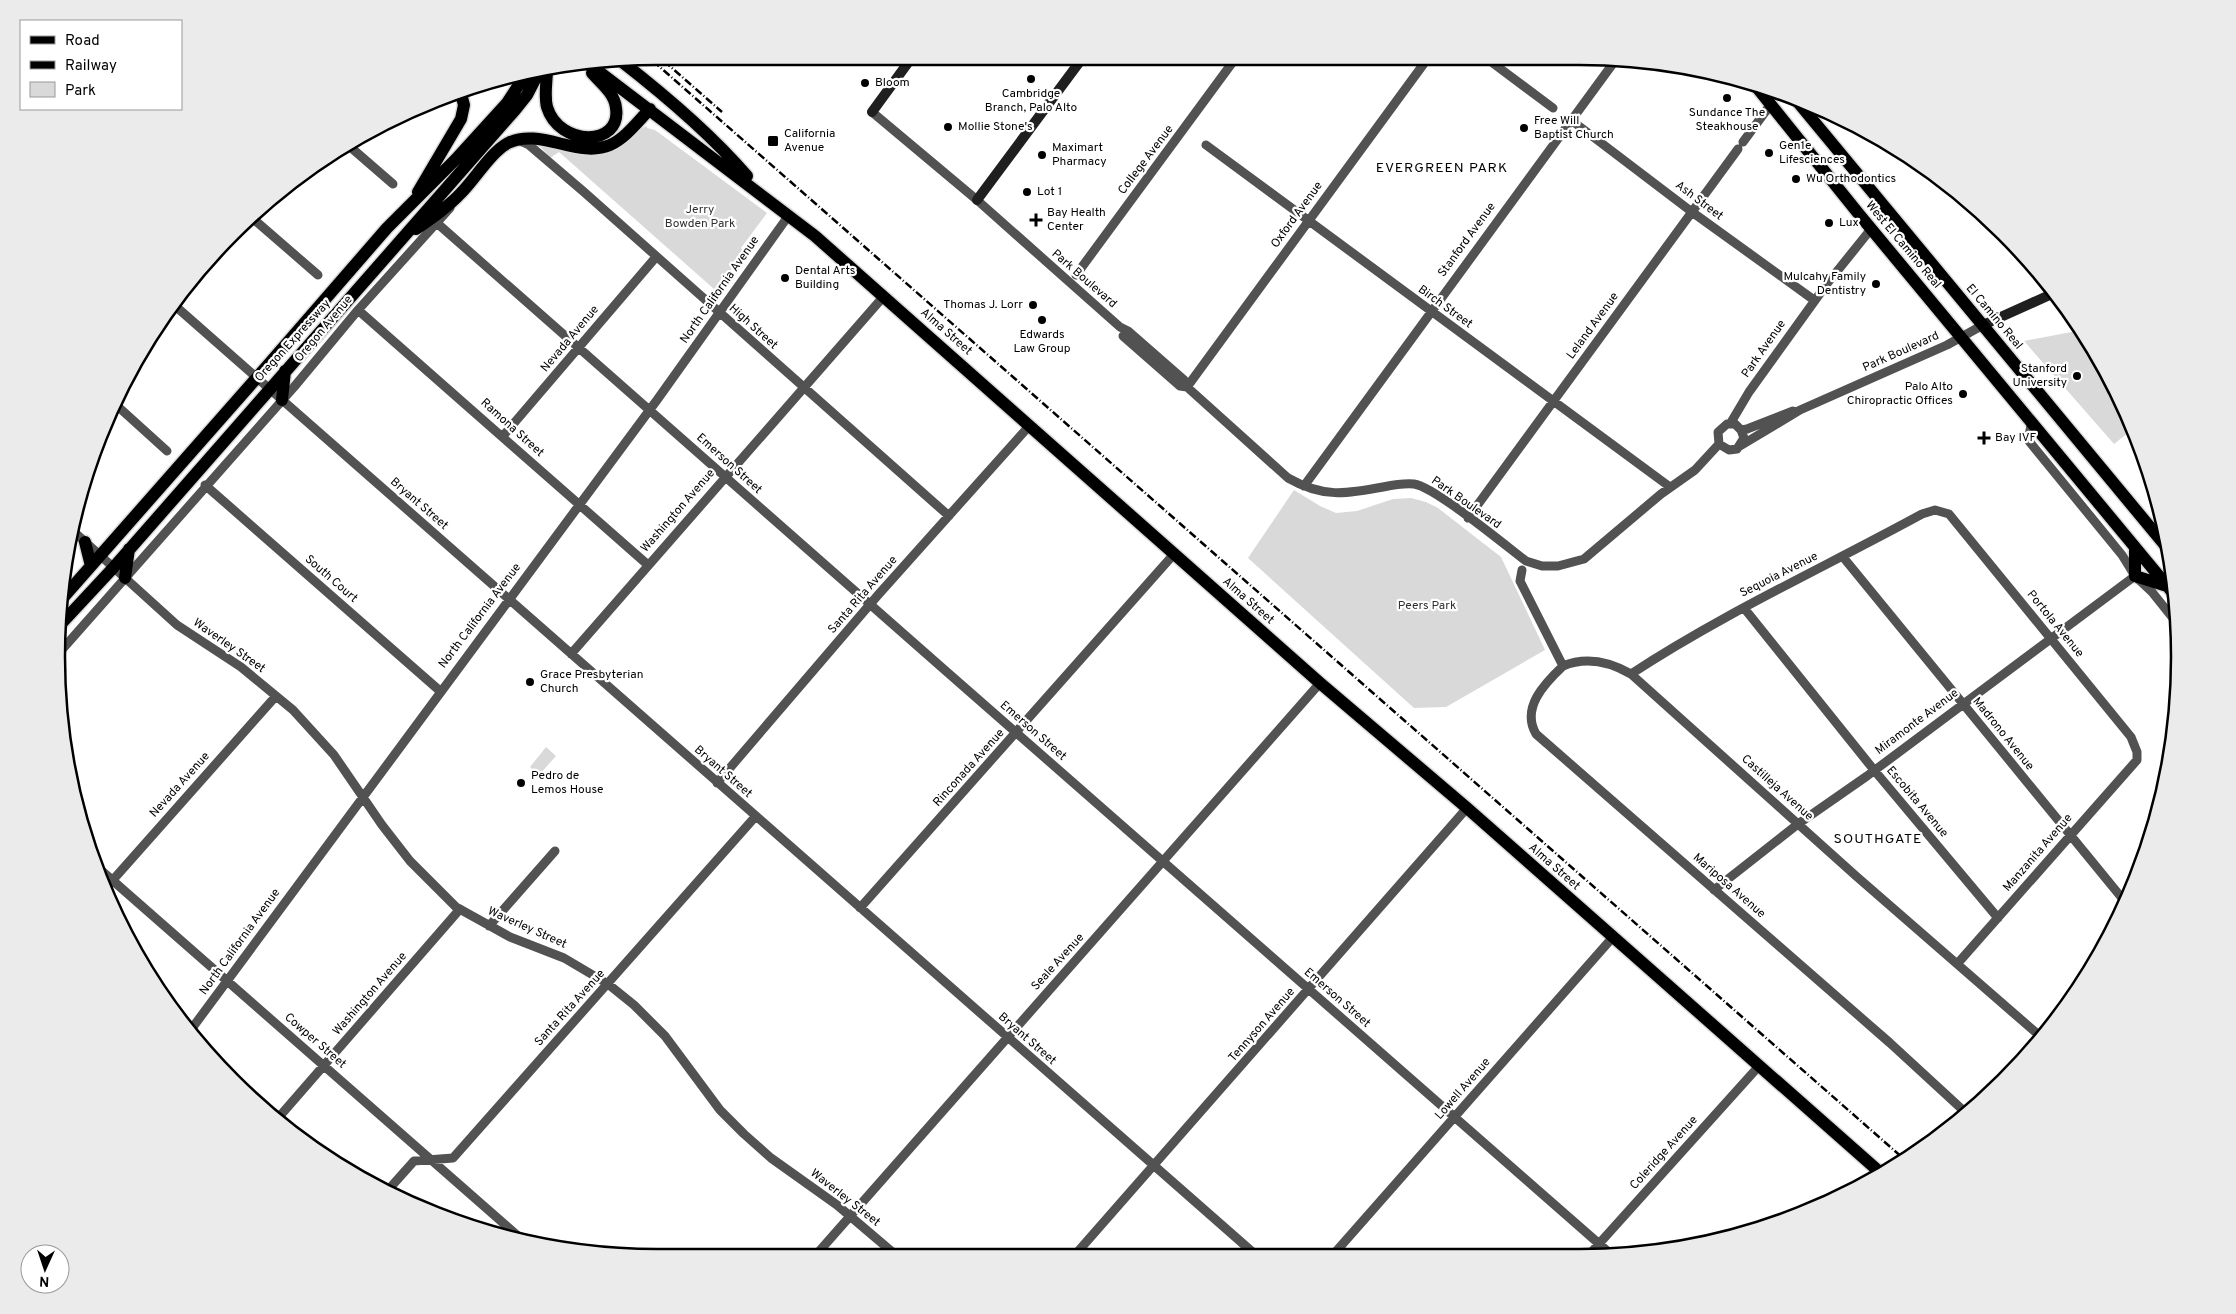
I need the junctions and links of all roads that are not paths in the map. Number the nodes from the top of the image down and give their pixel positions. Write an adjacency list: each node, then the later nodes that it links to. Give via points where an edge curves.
1 (906, 65): 19 (street)
2 (1077, 65): 28 (street)
3 (1231, 65): 38 (street, College Avenue)
4 (1423, 65): 31 (street, Oxford Avenue)
5 (1495, 65): 16 (street)
6 (627, 66): 26 (main road, via 718,144)
7 (1611, 66): 20 (street, Stanford Avenue)
8 (594, 68): 17 (main road, Alma Street)
9 (590, 69): 10 (main road, via 612,96 616,108 610,127 591,138 575,136 554,121 546,99)
10 (547, 75)
11 (536, 77): 35 (main road, Oregon Expressway, via 521,103)
12 (522, 81): 27 (main road, Oregon Expressway, via 507,103)
13 (1762, 94): 15 (main road, West El Camino Real)
14 (462, 98): 27 (main road, via 461,119)
15 (1770, 104): 29 (street, Leland Avenue); 34 (main road, West El Camino Real)
16 (1553, 108)
17 (650, 109): 21 (main road, via 621,138 602,148); 26 (main road, Alma Street)
18 (1804, 109): 46 (main road, El Camino Real)
19 (872, 112): 28 (street, Park Boulevard)
20 (1571, 120): 29 (street, Ash Street); 44 (street, Stanford Avenue)
21 (516, 140): 25 (main road, Oregon Avenue, via 499,150); 36 (street, High Street, via 525,142)
22 (1206, 145): 31 (street, Birch Street)
23 (353, 149): 24 (street)
24 (393, 184)
25 (461, 194): 33 (street, Oregon Avenue); 35 (main road)
26 (765, 197): 30 (main road, Alma Street)
27 (415, 198): 50 (main road, Oregon Expressway)
28 (978, 200): 51 (street, Park Boulevard, via 1122,331 1128,331 1184,380)
29 (1692, 212): 41 (street, Ash Street); 55 (street, Leland Avenue)
30 (789, 215): 39 (main road, Alma Street); 45 (street, North California Avenue)
31 (1308, 221): 44 (street, Birch Street); 51 (street, Oxford Avenue)
32 (256, 222): 37 (street)
33 (438, 224): 43 (street, Oregon Avenue); 48 (street, Emerson Street)
34 (1871, 229): 41 (street, Park Avenue); 47 (main road, West El Camino Real)
35 (396, 244): 49 (main road, Oregon Expressway)
36 (656, 257): 45 (street, High Street); 48 (street, Nevada Avenue)
37 (318, 275)
38 (1076, 275)
39 (884, 296): 53 (street, Washington Avenue); 61 (main road, Alma Street)
40 (2048, 296): 46 (street)
41 (1814, 300): 60 (street, Park Avenue)
42 (179, 309): 50 (street, Bryant Street)
43 (358, 310): 54 (street, Oregon Avenue); 63 (street, Ramona Street)
44 (1430, 311): 55 (street, Birch Street); 69 (street, Stanford Avenue)
45 (719, 313): 53 (street, High Street); 57 (street, North California Avenue)
46 (1983, 325): 47 (street, Park Boulevard); 76 (main road, El Camino Real)
47 (1962, 337): 58 (street, Park Boulevard); 59 (main road, West El Camino Real)
48 (580, 348): 57 (street, Emerson Street); 63 (street, Nevada Avenue)
49 (285, 371): 52 (main road, Oregon Expressway); 54 (main road)
50 (257, 378): 52 (street, Bryant Street); 81 (main road, Oregon Expressway)
51 (1187, 387): 69 (street, Park Boulevard, via 1288,478)
52 (269, 388): 54 (street, Bryant Street); 79 (main road, Oregon Expressway)
53 (804, 388): 67 (street, Washington Avenue); 73 (street, High Street)
54 (282, 400): 68 (street, Oregon Avenue); 92 (street, Bryant Street)
55 (1553, 402): 70 (street, Birch Street); 74 (street, Leland Avenue)
56 (120, 408): 66 (street)
57 (649, 410): 67 (street, Emerson Street); 71 (street, North California Avenue)
58 (1800, 410): 62 (street, Park Boulevard); 65 (street, Park Boulevard)
59 (2032, 421): 78 (main road); 87 (street, via 2028,440)
60 (1730, 424): 62 (street); 64 (street, Park Boulevard, via 1720,429 1717,436)
61 (1030, 425): 73 (street, Santa Rita Avenue); 80 (main road, Alma Street)
62 (1741, 430): 65 (street, via 1744,438)
63 (504, 436): 71 (street, Ramona Street)
64 (1719, 444): 65 (street, via 1729,450); 70 (street, Park Boulevard, via 1695,470)
65 (1740, 446)
66 (167, 451)
67 (724, 478): 83 (street, Washington Avenue); 93 (street, Emerson Street)
68 (205, 485): 88 (street, Oregon Avenue); 103 (street, South Court)
69 (1304, 486): 74 (street, Park Boulevard, via 1341,494 1412,484 1427,488)
70 (1670, 488): 74 (street, Park Boulevard, via 1584,559 1563,566 1542,566 1526,561)
71 (578, 504): 83 (street, Ramona Street); 92 (street, North California Avenue)
72 (1942, 511): 82 (street, Sequoia Avenue, via 1922,514); 97 (street, Portola Avenue, via 1949,514)
73 (949, 516): 93 (street, Santa Rita Avenue)
74 (1468, 518)
75 (78, 535): 77 (street, Waverley Street)
76 (2159, 538)
77 (85, 542): 81 (street, Waverley Street); 84 (main road)
78 (2135, 547): 87 (main road); 89 (main road)
79 (129, 549): 85 (main road, Oregon Expressway); 88 (main road)
80 (1174, 554): 102 (main road, Alma Street); 106 (street, Rinconada Avenue)
81 (102, 555): 84 (main road, Oregon Expressway); 85 (street, Waverley Street)
82 (1843, 557): 94 (street, Sequoia Avenue); 105 (street, Madrono Avenue)
83 (648, 565): 99 (street, Washington Avenue)
84 (91, 566): 91 (main road, Oregon Expressway)
85 (114, 567): 88 (street, Waverley Street); 96 (main road, Oregon Expressway)
86 (1522, 570): 100 (street, via 1520,581)
87 (2135, 576): 90 (main road); 95 (street); 97 (street, Miramonte Avenue)
88 (125, 578): 98 (street, Oregon Avenue); 104 (street, Waverley Street, via 177,625 241,667)
89 (2167, 586)
90 (2167, 589)
91 (69, 591)
92 (509, 600): 99 (street, Bryant Street); 103 (street, North California Avenue)
93 (870, 604): 106 (street, Emerson Street); 109 (street, Santa Rita Avenue)
94 (1744, 608): 101 (street, Sequoia Avenue); 108 (street, Escobita Avenue)
95 (2170, 614)
96 (66, 619)
97 (2051, 639): 105 (street, Miramonte Avenue); 107 (street, Portola Avenue, via 2131,737)
98 (65, 646)
99 (571, 654): 109 (street, Bryant Street)
100 (1564, 666): 101 (street, Castilleja Avenue, via 1590,660 1607,663); 120 (street, Mariposa Avenue, via 1531,708 1531,726 1536,734)
101 (1631, 674): 113 (street, Castilleja Avenue)
102 (1320, 683): 111 (main road, Alma Street); 116 (street, Seale Avenue)
103 (440, 691): 110 (street, North California Avenue)
104 (276, 696): 110 (street, Waverley Street, via 334,755); 118 (street, Nevada Avenue)
105 (1963, 703): 108 (street, Miramonte Avenue); 114 (street, Madrono Avenue)
106 (1017, 733): 116 (street, Emerson Street); 122 (street, Rinconada Avenue)
107 (2137, 760): 114 (street, Manzanita Avenue)
108 (1874, 770): 113 (street, Miramonte Avenue); 124 (street, Escobita Avenue)
109 (717, 783): 112 (street, Bryant Street)
110 (363, 797): 123 (street, Waverley Street, via 410,861); 128 (street, North California Avenue)
111 (1467, 808): 126 (main road, Alma Street); 130 (street, Tennyson Avenue)
112 (756, 817): 122 (street, Bryant Street); 129 (street, Santa Rita Avenue)
113 (1798, 824): 120 (street, Miramonte Avenue); 127 (street, Castilleja Avenue)
114 (2070, 836): 121 (street, Madrono Avenue); 124 (street, Manzanita Avenue)
115 (555, 852): 125 (street)
116 (1164, 863): 130 (street, Emerson Street); 133 (street, Seale Avenue)
117 (106, 875): 118 (street, Cowper Street)
118 (113, 880): 119 (street, Nevada Avenue); 128 (street, Cowper Street)
119 (110, 884)
120 (1714, 890): 136 (street, Mariposa Avenue)
121 (2121, 896)
122 (860, 908): 133 (street, Bryant Street)
123 (460, 909): 125 (street, Waverley Street); 134 (street, Washington Avenue)
124 (1998, 918): 127 (street, Manzanita Avenue)
125 (489, 926): 129 (street, Waverley Street, via 564,958)
126 (1613, 937): 135 (main road, Alma Street); 138 (street, Lowell Avenue)
127 (1958, 963): 132 (street, Castilleja Avenue)
128 (228, 981): 131 (street, North California Avenue); 134 (street, Cowper Street)
129 (608, 984): 139 (street, Santa Rita Avenue, via 453,1158); 143 (street, Waverley Street, via 665,1036 720,1110 744,1134 769,1157)
130 (1309, 990): 138 (street, Emerson Street); 140 (street, Tennyson Avenue)
131 (194, 1026)
132 (2036, 1033)
133 (1007, 1038): 140 (street, Bryant Street); 143 (street, Seale Avenue)
134 (324, 1066): 137 (street, Washington Avenue); 139 (street, Cowper Street)
135 (1759, 1066): 141 (main road, Alma Street); 145 (street, Coleridge Avenue)
136 (1961, 1109)
137 (282, 1114)
138 (1455, 1117): 145 (street, Emerson Street); 151 (street, Lowell Avenue)
139 (431, 1160): 142 (street, Santa Rita Avenue, via 414,1161); 144 (street, Cowper Street)
140 (1154, 1167): 149 (street, Tennyson Avenue); 150 (street, Bryant Street)
141 (1877, 1169)
142 (392, 1186)
143 (851, 1216): 147 (street, Seale Avenue); 148 (street, Waverley Street)
144 (512, 1231)
145 (1599, 1244): 146 (street, Emerson Street); 152 (street, Coleridge Avenue)
146 (1604, 1248)
147 (821, 1249)
148 (889, 1249)
149 (1080, 1249)
150 (1249, 1249)
151 (1338, 1249)
152 (1595, 1249)

